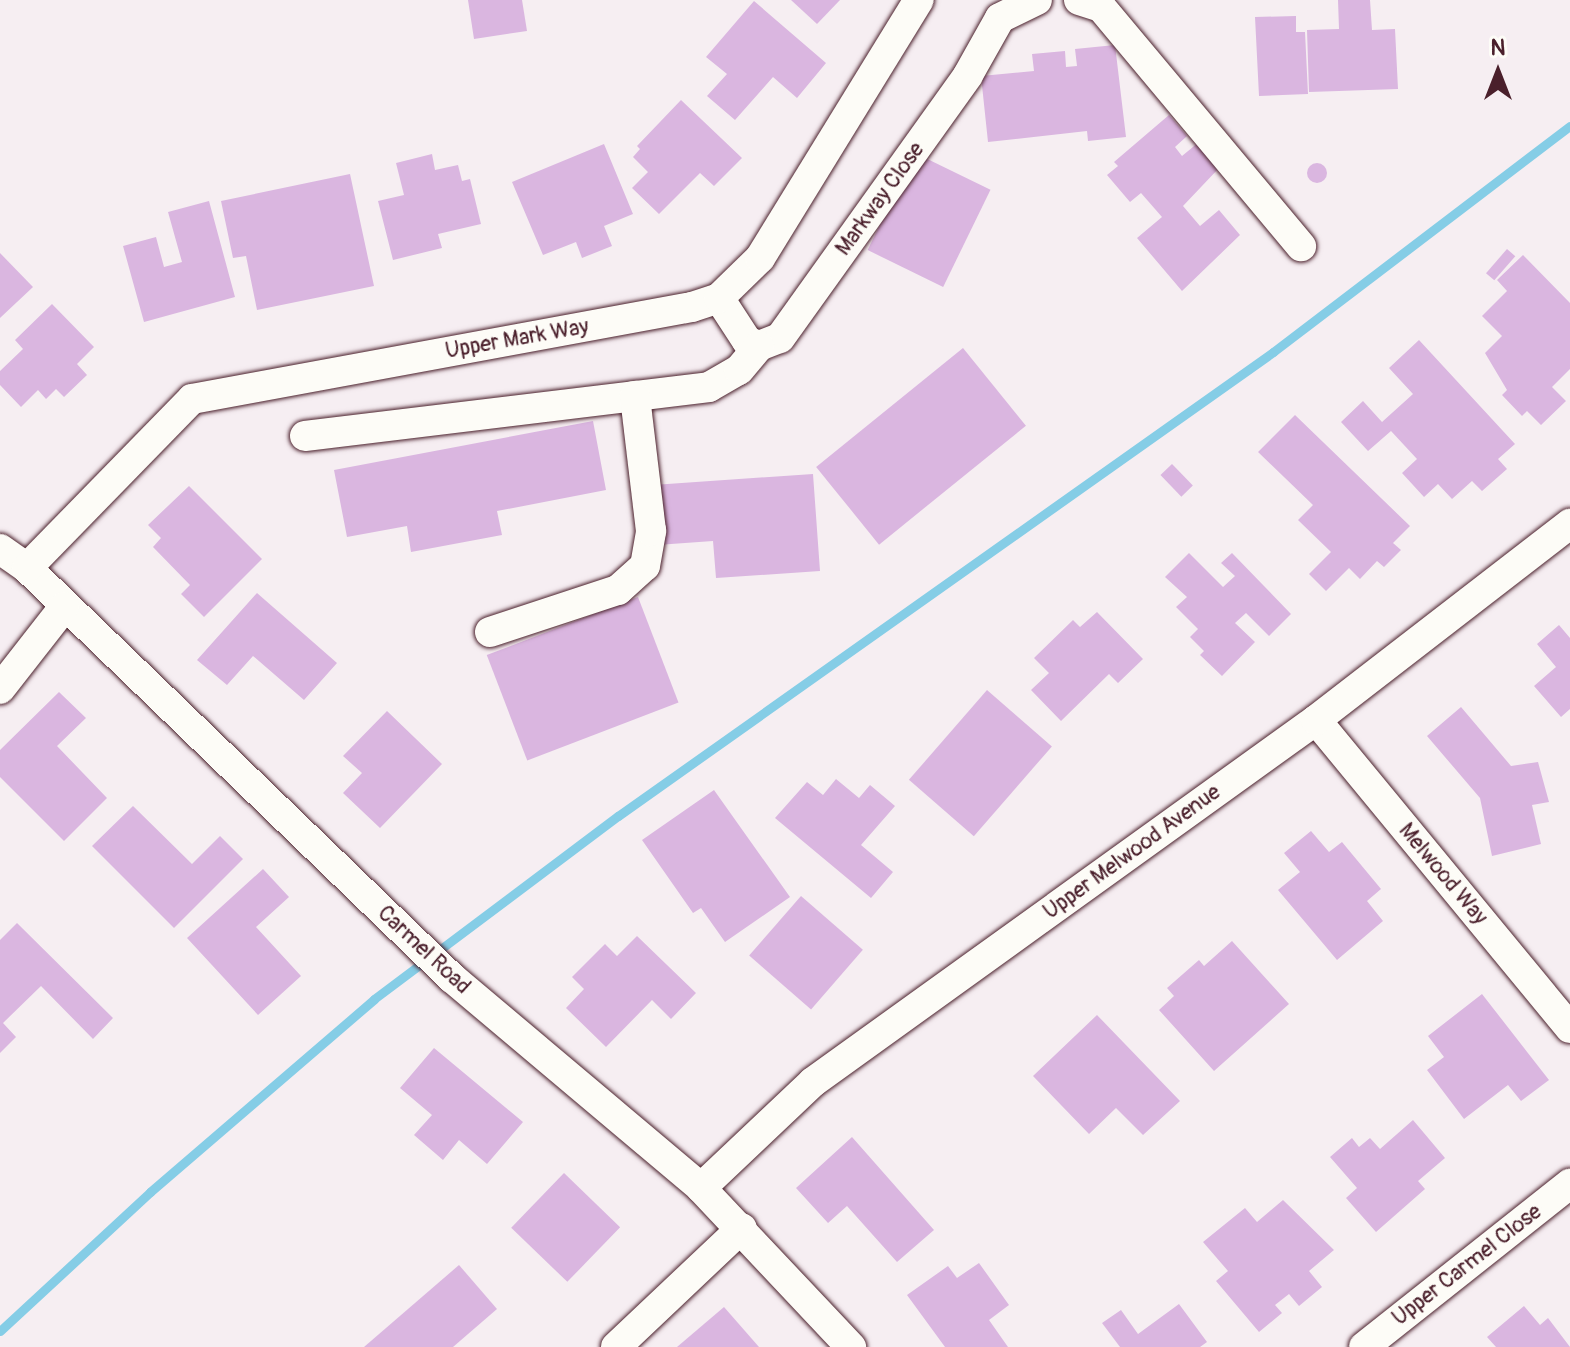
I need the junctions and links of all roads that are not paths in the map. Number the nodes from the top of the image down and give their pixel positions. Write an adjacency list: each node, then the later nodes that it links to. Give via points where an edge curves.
1 (919, 0): 5 (street, Upper Mark Way, via 760,258)
2 (1037, 0): 6 (street, Markway Close, via 1000,18 968,75 780,338)
3 (1079, 0): 4 (street, via 1101,7)
4 (1301, 246)
5 (719, 298): 6 (street, via 739,335); 11 (street, Upper Mark Way, via 192,399)
6 (759, 346): 7 (street, Markway Close, via 739,370 718,384)
7 (635, 396): 8 (street, Markway Close); 13 (street, via 651,531 645,566 618,590)
8 (305, 436)
9 (1570, 524): 15 (street, Upper Melwood Avenue)
10 (0, 549): 11 (street, Carmel Road)
11 (27, 568): 12 (street, Carmel Road)
12 (64, 607): 14 (street); 18 (street, Carmel Road, via 452,978)
13 (490, 632)
14 (0, 689)
15 (1316, 720): 16 (street, Melwood Way); 18 (street, Upper Melwood Avenue, via 813,1082)
16 (1570, 1028)
17 (1570, 1184): 22 (street, Upper Carmel Close)
18 (701, 1188): 19 (street, Carmel Road)
19 (742, 1228): 20 (street); 21 (street, Carmel Road)
20 (616, 1347)
21 (851, 1347)
22 (1364, 1347)

